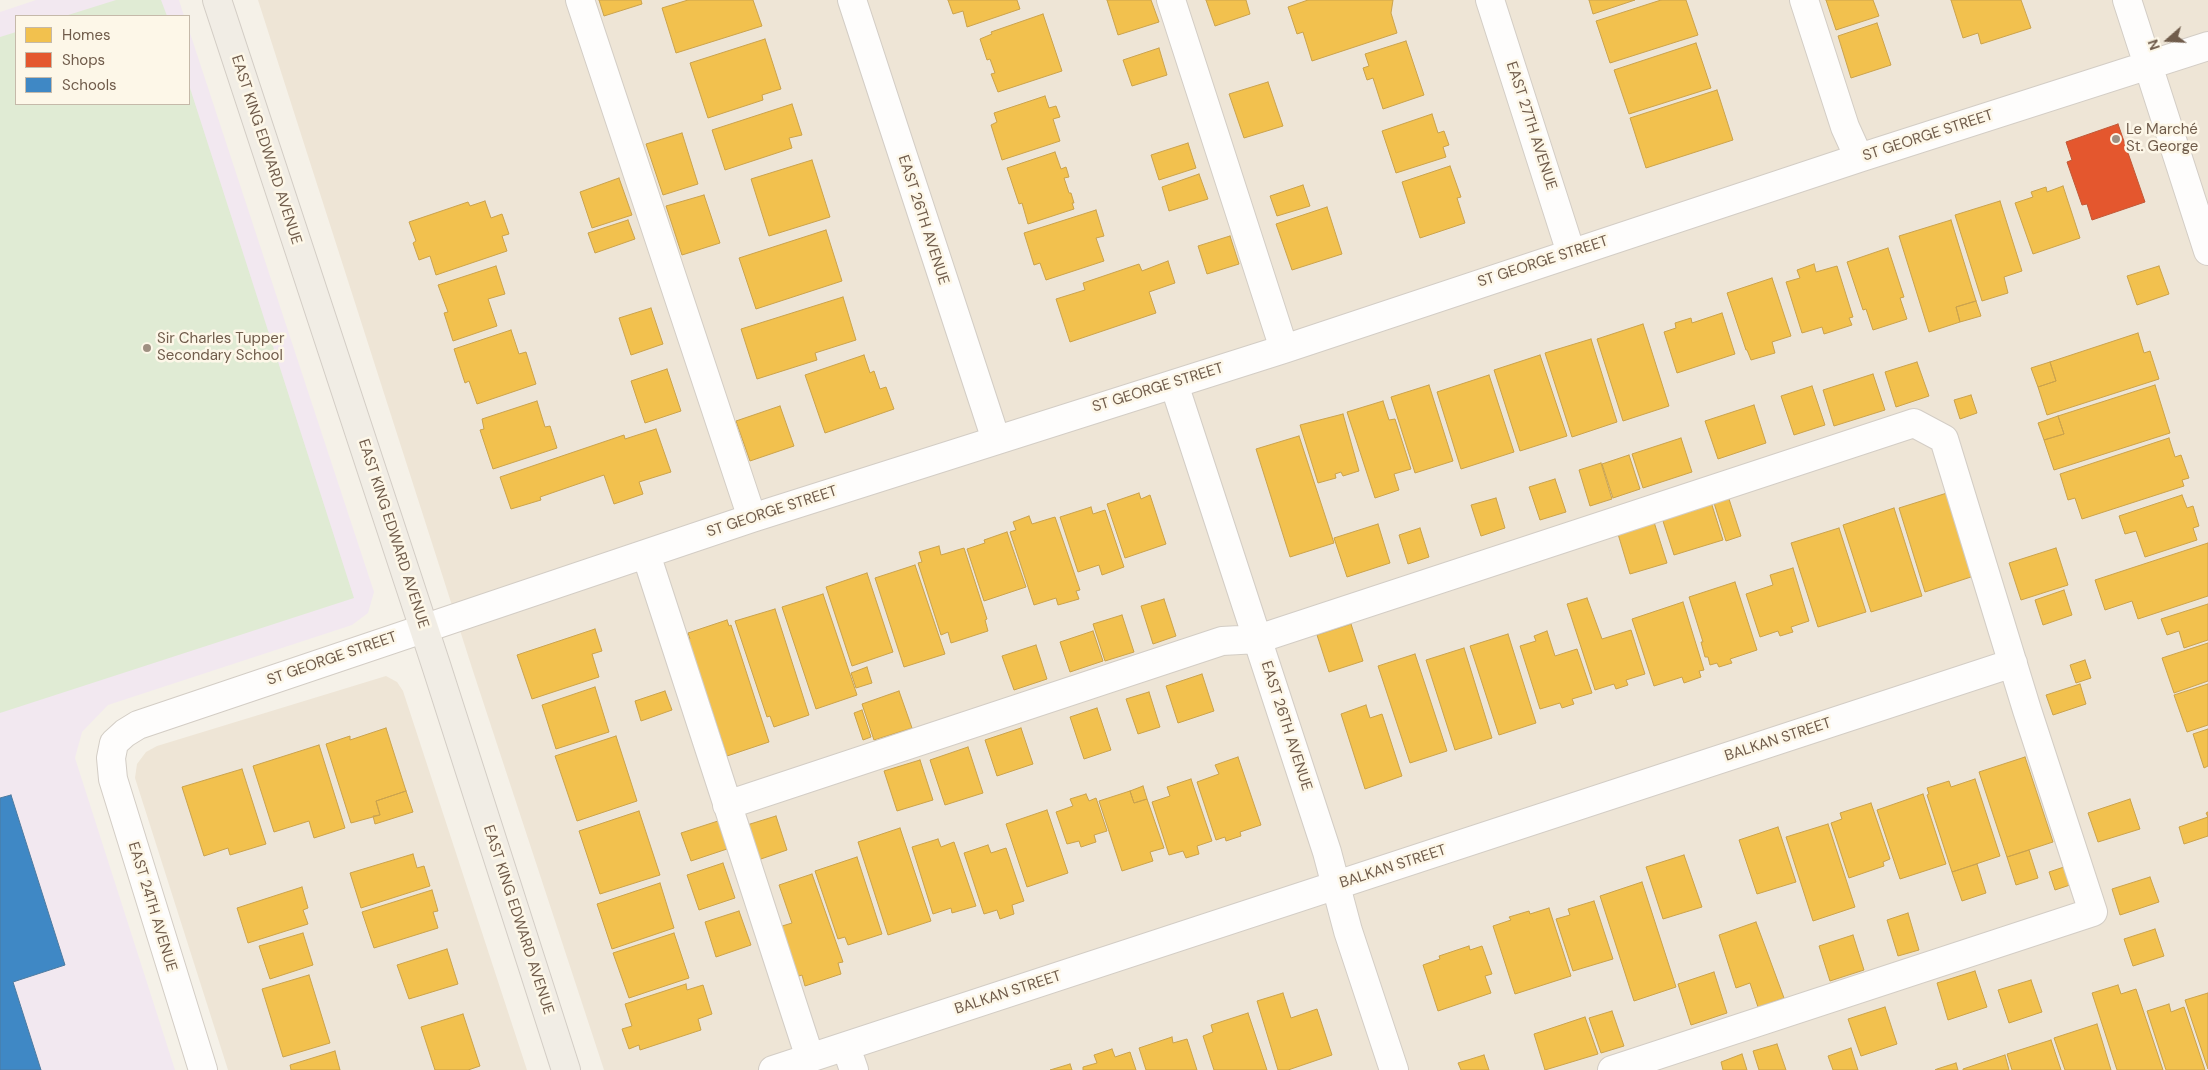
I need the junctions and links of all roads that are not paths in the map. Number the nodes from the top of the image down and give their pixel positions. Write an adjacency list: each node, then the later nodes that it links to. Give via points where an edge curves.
1 (217, 0): 18 (main road, EAST KING EDWARD AVENUE)
2 (580, 0): 16 (street)
3 (852, 0): 15 (street, EAST 26TH AVENUE)
4 (1171, 0): 13 (street)
5 (1490, 0): 12 (street, EAST 27TH AVENUE)
6 (1804, 0): 10 (street, via 1845,127)
7 (2127, 0): 9 (street)
8 (2208, 46): 9 (street, ST GEORGE STREET)
9 (2148, 65): 10 (street, ST GEORGE STREET); 11 (street)
10 (1859, 158): 12 (street, ST GEORGE STREET)
11 (2208, 251)
12 (1571, 253): 13 (street, ST GEORGE STREET)
13 (1284, 349): 14 (street, ST GEORGE STREET)
14 (1174, 384): 15 (street, ST GEORGE STREET); 19 (street, EAST 26TH AVENUE)
15 (996, 440): 16 (street, ST GEORGE STREET)
16 (752, 518): 17 (street, ST GEORGE STREET)
17 (646, 554): 18 (street, ST GEORGE STREET); 22 (street)
18 (425, 629): 21 (street, ST GEORGE STREET, via 138,725); 27 (main road, EAST KING EDWARD AVENUE)
19 (1258, 639): 20 (street, via 1914,423 1944,439); 22 (street, via 1222,641); 23 (street, EAST 26TH AVENUE, via 1328,852)
20 (2013, 663): 23 (street, BALKAN STREET); 30 (street, via 2093,912)
21 (114, 743): 26 (street, EAST 24TH AVENUE, via 111,758 113,779)
22 (727, 805): 24 (street)
23 (1336, 886): 25 (street, BALKAN STREET); 29 (street, EAST 26TH AVENUE)
24 (810, 1058): 25 (street, BALKAN STREET); 28 (street, BALKAN STREET)
25 (850, 1058)
26 (203, 1070)
27 (566, 1070)
28 (773, 1070)
29 (1394, 1070)
30 (1612, 1070)

